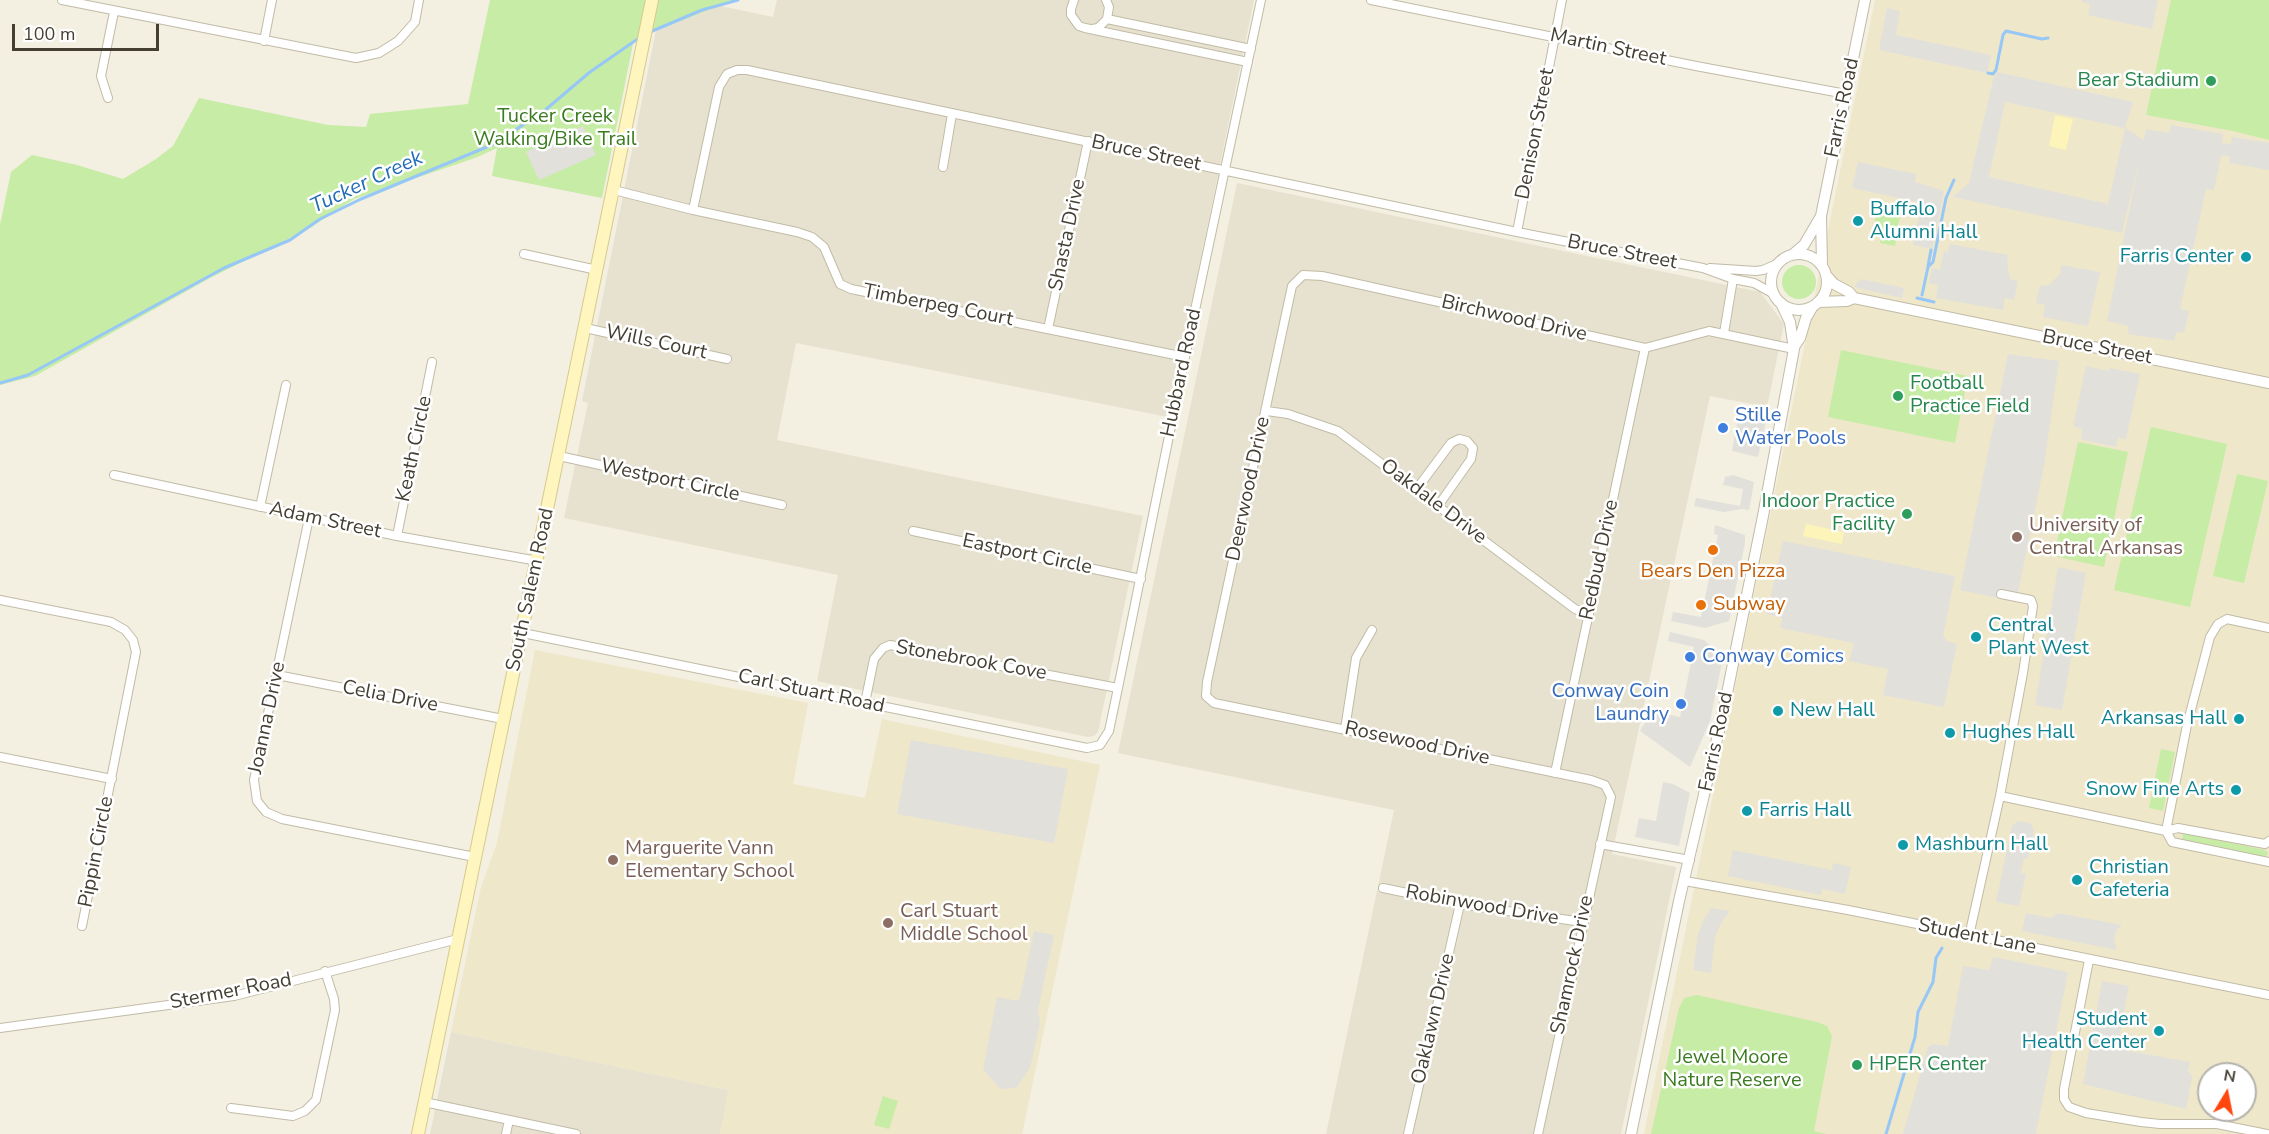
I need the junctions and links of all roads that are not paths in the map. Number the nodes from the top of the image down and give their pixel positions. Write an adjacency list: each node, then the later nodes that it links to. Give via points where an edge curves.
1 (62, 0): 11 (street)
2 (272, 0): 15 (street)
3 (419, 0): 15 (street, via 415,22 380,53 356,58)
4 (652, 0): 24 (main road, South Salem Road)
5 (1074, 0): 13 (street, via 1074,21)
6 (1106, 0): 12 (street)
7 (1261, 0): 16 (street, Hubbard Road)
8 (1371, 0): 14 (street, Martin Street)
9 (1562, 0): 14 (street, Denison Street)
10 (1865, 0): 18 (street, Farris Road)
11 (114, 12): 15 (street); 19 (street, via 101,76)
12 (1107, 19): 13 (street); 16 (street)
13 (1091, 29): 17 (street)
14 (1554, 36): 18 (street, Martin Street); 27 (street, Denison Street)
15 (264, 41)
16 (1251, 49): 17 (street, Hubbard Road)
17 (1248, 62): 23 (street, Hubbard Road)
18 (1846, 94): 26 (street, Farris Road)
19 (108, 98)
20 (952, 114): 21 (street, Bruce Street); 22 (street); 25 (street, Bruce Street, via 736,70 719,87)
21 (1088, 141): 23 (street, Bruce Street); 40 (street, Shasta Drive)
22 (943, 167)
23 (1225, 171): 27 (street, Bruce Street); 44 (street, Hubbard Road)
24 (614, 190): 25 (street, Timberpeg Court); 32 (main road, South Salem Road)
25 (693, 210): 40 (street, Timberpeg Court, via 812,237 824,247 840,284 851,289)
26 (1821, 216): 29 (street, Farris Road, via 1807,241); 33 (street, Farris Road)
27 (1517, 232): 31 (street, Bruce Street)
28 (524, 255): 32 (street)
29 (1792, 255): 30 (street); 33 (street, via 1808,256)
30 (1779, 263): 31 (street, Bruce Street, via 1756,271); 37 (street, via 1771,278)
31 (1703, 268): 35 (street, Bruce Street)
32 (597, 270): 39 (main road, South Salem Road)
33 (1824, 271): 36 (street, Bruce Street); 38 (street, via 1827,287)
34 (1303, 275): 42 (street, Birchwood Drive, via 1323,276); 49 (street, Deerwood Drive, via 1292,286)
35 (1733, 279): 37 (street, Bruce Street, via 1754,283); 41 (street)
36 (1854, 298): 38 (street, Bruce Street); 47 (street, Bruce Street)
37 (1777, 299): 38 (street, via 1797,310); 43 (street, Farris Road, via 1790,322)
38 (1816, 304): 43 (street, Farris Road)
39 (585, 328): 45 (street, Wills Court); 50 (main road, South Salem Road)
40 (1048, 329): 44 (street, Timberpeg Court)
41 (1724, 333): 42 (street, Birchwood Drive, via 1709,331); 43 (street, Birchwood Drive)
42 (1644, 348): 63 (street, Redbud Drive)
43 (1794, 348): 83 (street, Farris Road, via 1763,516)
44 (1185, 357): 60 (street, Hubbard Road)
45 (727, 359)
46 (432, 362): 58 (street, Keath Circle)
47 (2269, 383)
48 (286, 385): 55 (street)
49 (1267, 411): 52 (street, Oakdale Drive, via 1338,431); 70 (street, Deerwood Drive, via 1207,682 1206,696)
50 (559, 456): 53 (street, Westport Circle); 59 (main road, South Salem Road)
51 (114, 476): 55 (street, Adam Street)
52 (1416, 490): 54 (street, Oakdale Drive); 54 (street, via 1451,442 1459,439 1470,443 1471,459)
53 (782, 505)
54 (1438, 506): 63 (street, Oakdale Drive, via 1575,609)
55 (260, 507): 56 (street, Adam Street)
56 (309, 518): 58 (street, Adam Street); 67 (street, Joanna Drive)
57 (913, 531): 60 (street, Eastport Circle)
58 (397, 536): 59 (street, Adam Street)
59 (538, 561): 66 (main road, South Salem Road)
60 (1141, 579): 68 (street, Hubbard Road)
61 (2001, 594): 77 (street, via 2031,600 2033,606)
62 (0, 600): 76 (street, Pippin Circle, via 111,622 133,640 136,663)
63 (1589, 615): 75 (street, Redbud Drive)
64 (2269, 628): 79 (street, via 2227,619 2218,624 2210,637)
65 (1372, 630): 72 (street, via 1356,658)
66 (522, 633): 69 (street, Carl Stuart Road); 71 (main road, South Salem Road)
67 (277, 675): 71 (street, Celia Drive); 82 (street, Joanna Drive, via 254,780 254,791 266,812 282,819)
68 (1118, 688): 69 (street, Stonebrook Cove, via 890,645 874,659); 73 (street, Hubbard Road, via 1109,731)
69 (865, 703): 73 (street, Carl Stuart Road, via 1087,748)
70 (1214, 703): 72 (street, Rosewood Drive)
71 (503, 718): 82 (main road, South Salem Road)
72 (1345, 729): 75 (street, Rosewood Drive)
73 (1100, 745)
74 (0, 757): 76 (street)
75 (1555, 773): 78 (street, Rosewood Drive, via 1605,785)
76 (112, 779): 89 (street, Pippin Circle)
77 (2000, 796): 79 (street); 90 (street)
78 (1611, 797): 80 (street, Shamrock Drive)
79 (2166, 831): 81 (street, via 2178,828); 84 (street, via 2172,842)
80 (1600, 844): 83 (street); 88 (street, Shamrock Drive)
81 (2268, 844)
82 (475, 857): 91 (main road, South Salem Road)
83 (1690, 860): 85 (street, Farris Road)
84 (2269, 862)
85 (1685, 881): 90 (street, Student Lane); 104 (street, Farris Road)
86 (1383, 888): 87 (street, Robinwood Drive)
87 (1460, 904): 88 (street, Robinwood Drive); 102 (street, Oaklawn Drive)
88 (1582, 922): 103 (street, Shamrock Drive)
89 (82, 926)
90 (1970, 936): 92 (street, Student Lane)
91 (458, 939): 93 (street, Stermer Road); 96 (main road, South Salem Road)
92 (2090, 960): 94 (street, Student Lane); 105 (street, via 2064,1089 2069,1107 2141,1122 2217,1124)
93 (325, 971): 95 (street, Stermer Road, via 234,996); 97 (street, via 335,1010 316,1100 305,1112 293,1116)
94 (2269, 994)
95 (0, 1028)
96 (424, 1102): 98 (street); 99 (main road, South Salem Road)
97 (231, 1108)
98 (509, 1120): 100 (street); 101 (street)
99 (418, 1134)
100 (506, 1134)
101 (576, 1134)
102 (1408, 1134)
103 (1538, 1134)
104 (1631, 1134)
105 (2267, 1134)

